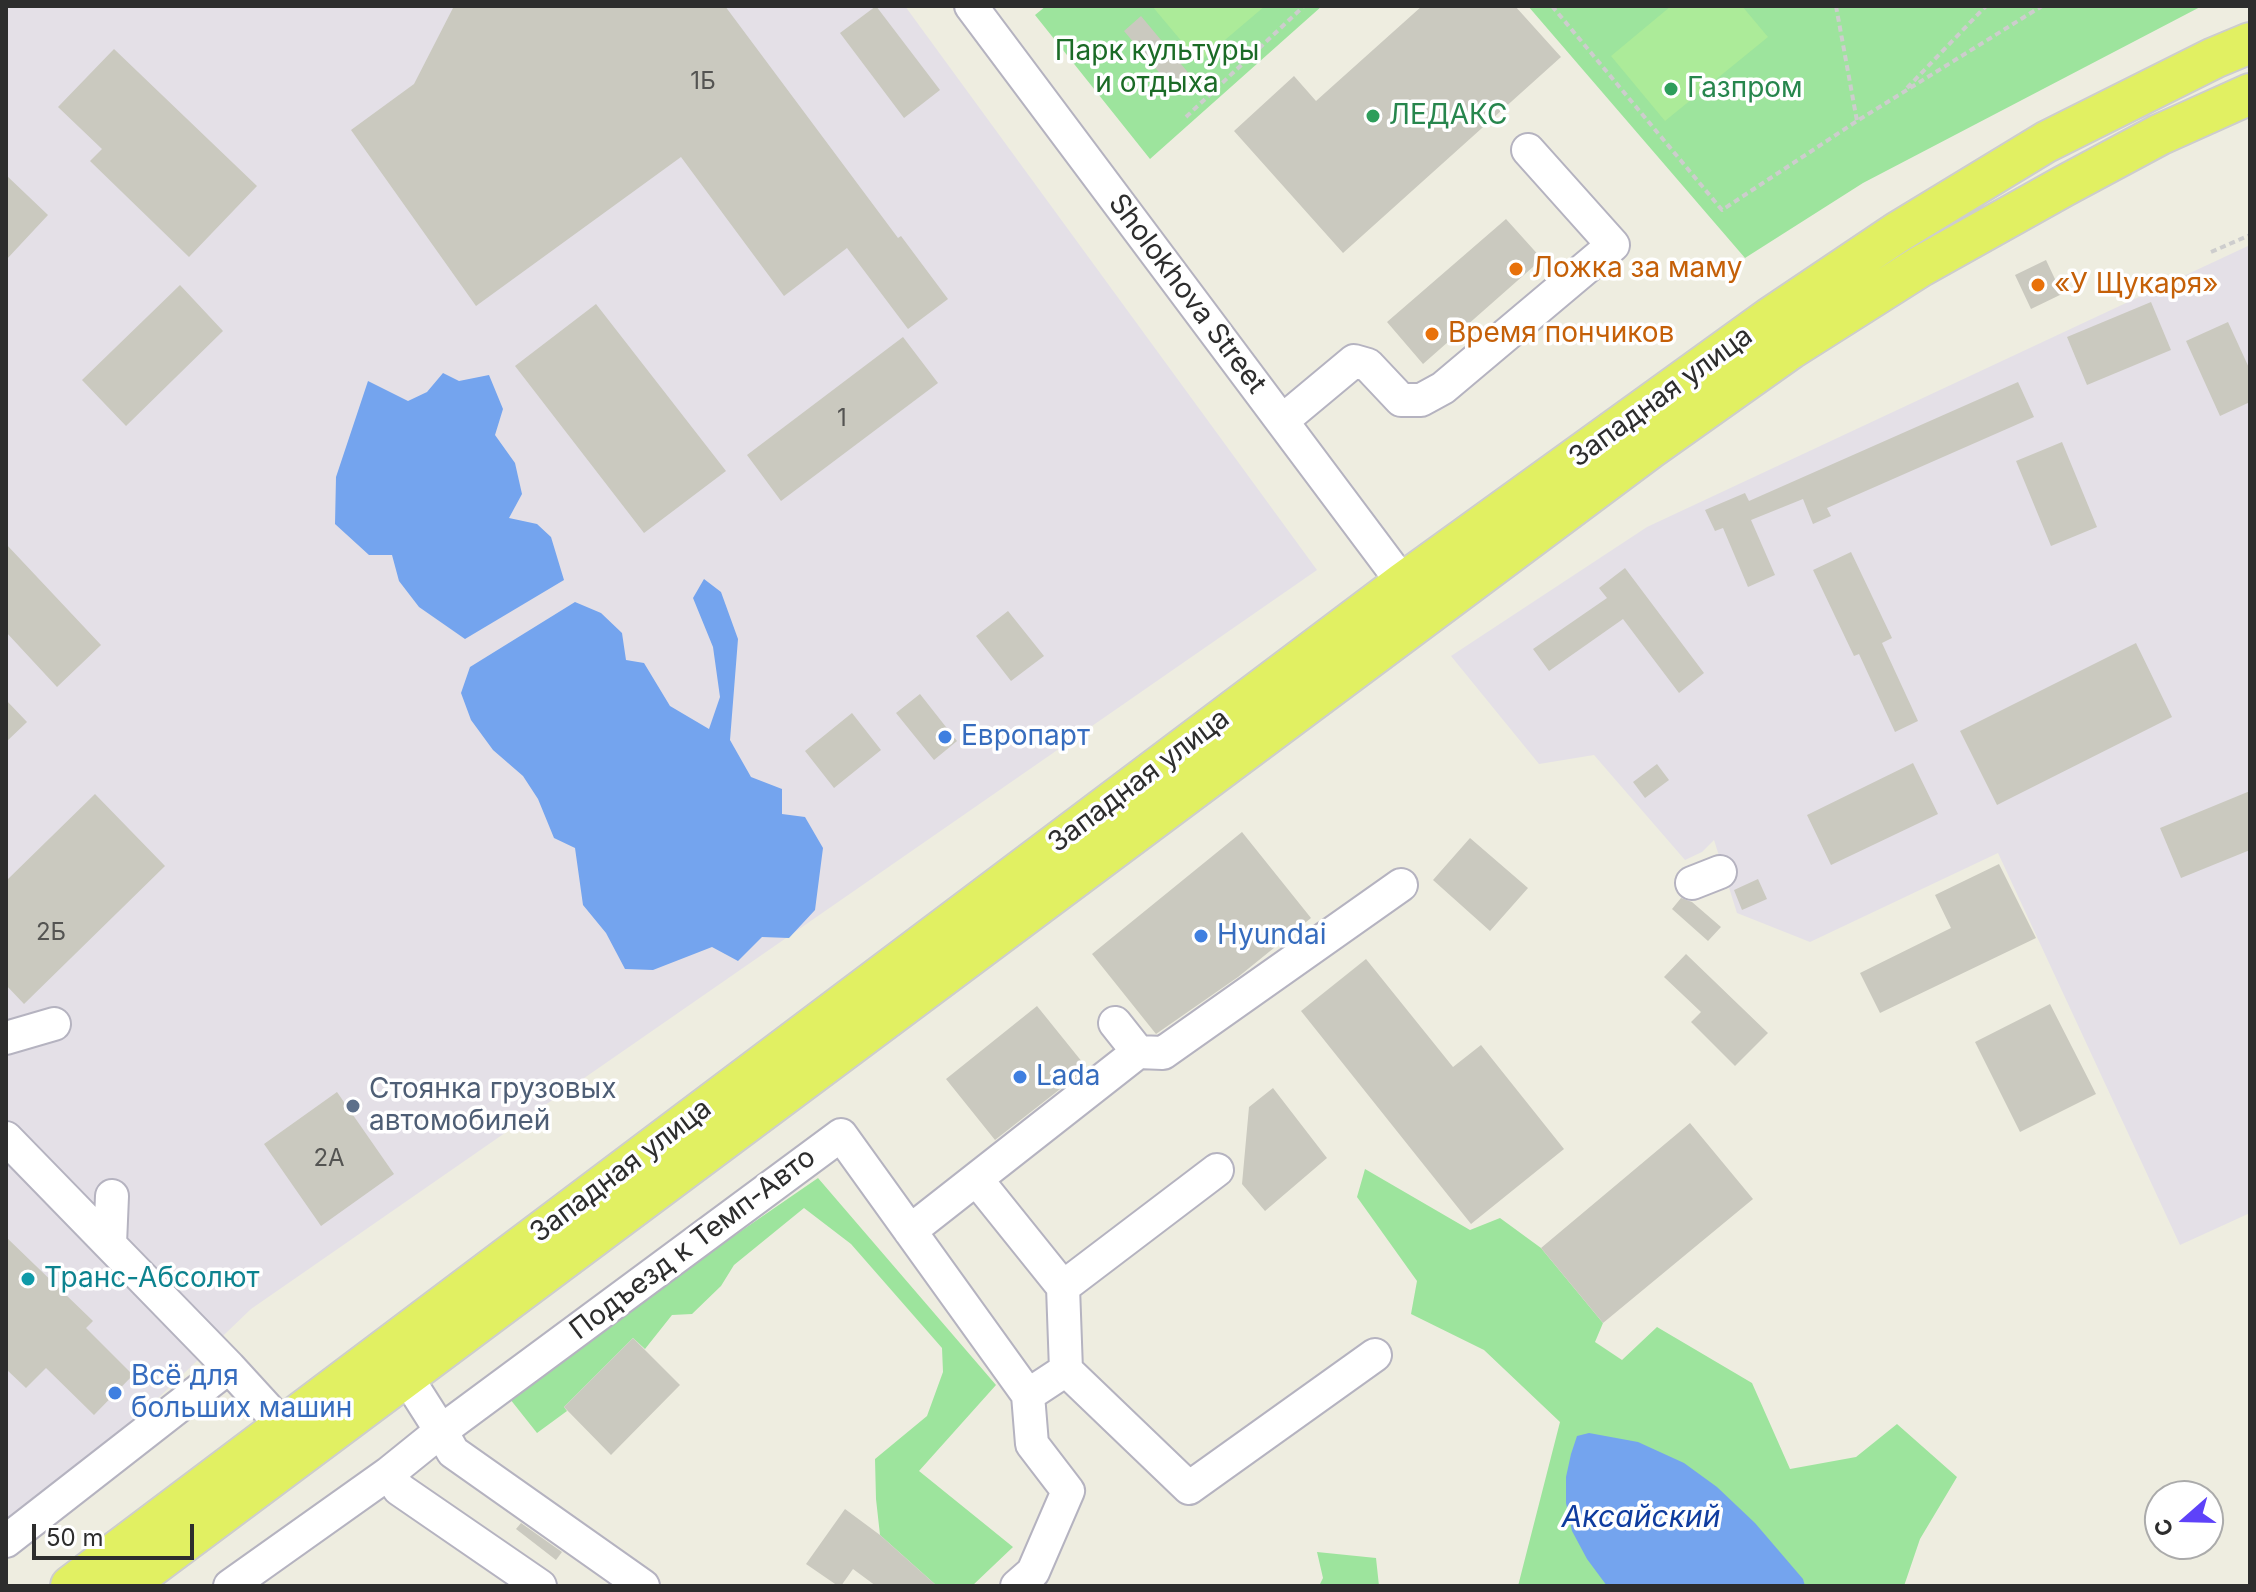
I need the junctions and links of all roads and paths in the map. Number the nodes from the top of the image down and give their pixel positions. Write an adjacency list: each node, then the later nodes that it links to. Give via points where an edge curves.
1 (971, 6): 15 (street, Sholokhova Street)
2 (1304, 6): 10 (path)
3 (1552, 6): 11 (path, via 1722,210)
4 (1836, 6): 11 (path)
5 (1986, 6): 8 (path)
6 (2042, 6): 8 (path)
7 (2250, 43): 16 (main road, Западная улица, via 2046,142 1898,232)
8 (1902, 93): 11 (path)
9 (2250, 94): 32 (main road, Западная улица, via 2064,186 1921,266 1790,349)
10 (1186, 117)
11 (1857, 121)
12 (1528, 150): 15 (street, via 1613,245 1443,388 1421,400 1401,400 1368,365 1354,361)
13 (2250, 235): 14 (path)
14 (2211, 252)
15 (1282, 421): 16 (street, Sholokhova Street)
16 (1403, 583): 34 (main road, Западная улица)
17 (1401, 885): 21 (street, via 1163,1053)
18 (1115, 1023): 21 (street)
19 (54, 1024): 20 (street)
20 (6, 1038)
21 (1138, 1052): 24 (street)
22 (6, 1138): 27 (street)
23 (1217, 1170): 28 (street)
24 (977, 1180): 26 (street); 28 (street)
25 (112, 1196): 27 (street)
26 (910, 1231): 33 (street, Подъезд к Темп-Авто); 35 (street, Подъезд к Темп-Авто, via 841,1135)
27 (110, 1244): 30 (street)
28 (1063, 1287): 31 (street)
29 (1375, 1355): 31 (street, via 1189,1488)
30 (229, 1367): 34 (street); 37 (street)
31 (1066, 1370): 33 (street)
32 (406, 1376): 35 (street); 39 (main road, Западная улица)
33 (1028, 1395): 43 (street, via 1032,1444 1068,1491 1033,1572)
34 (283, 1426): 38 (main road, Западная улица)
35 (441, 1431): 36 (street); 42 (street, via 453,1452)
36 (389, 1473): 40 (street); 41 (street, via 399,1489)
37 (6, 1541)
38 (71, 1586)
39 (125, 1586)
40 (230, 1586)
41 (540, 1586)
42 (643, 1586)
43 (1017, 1586)

